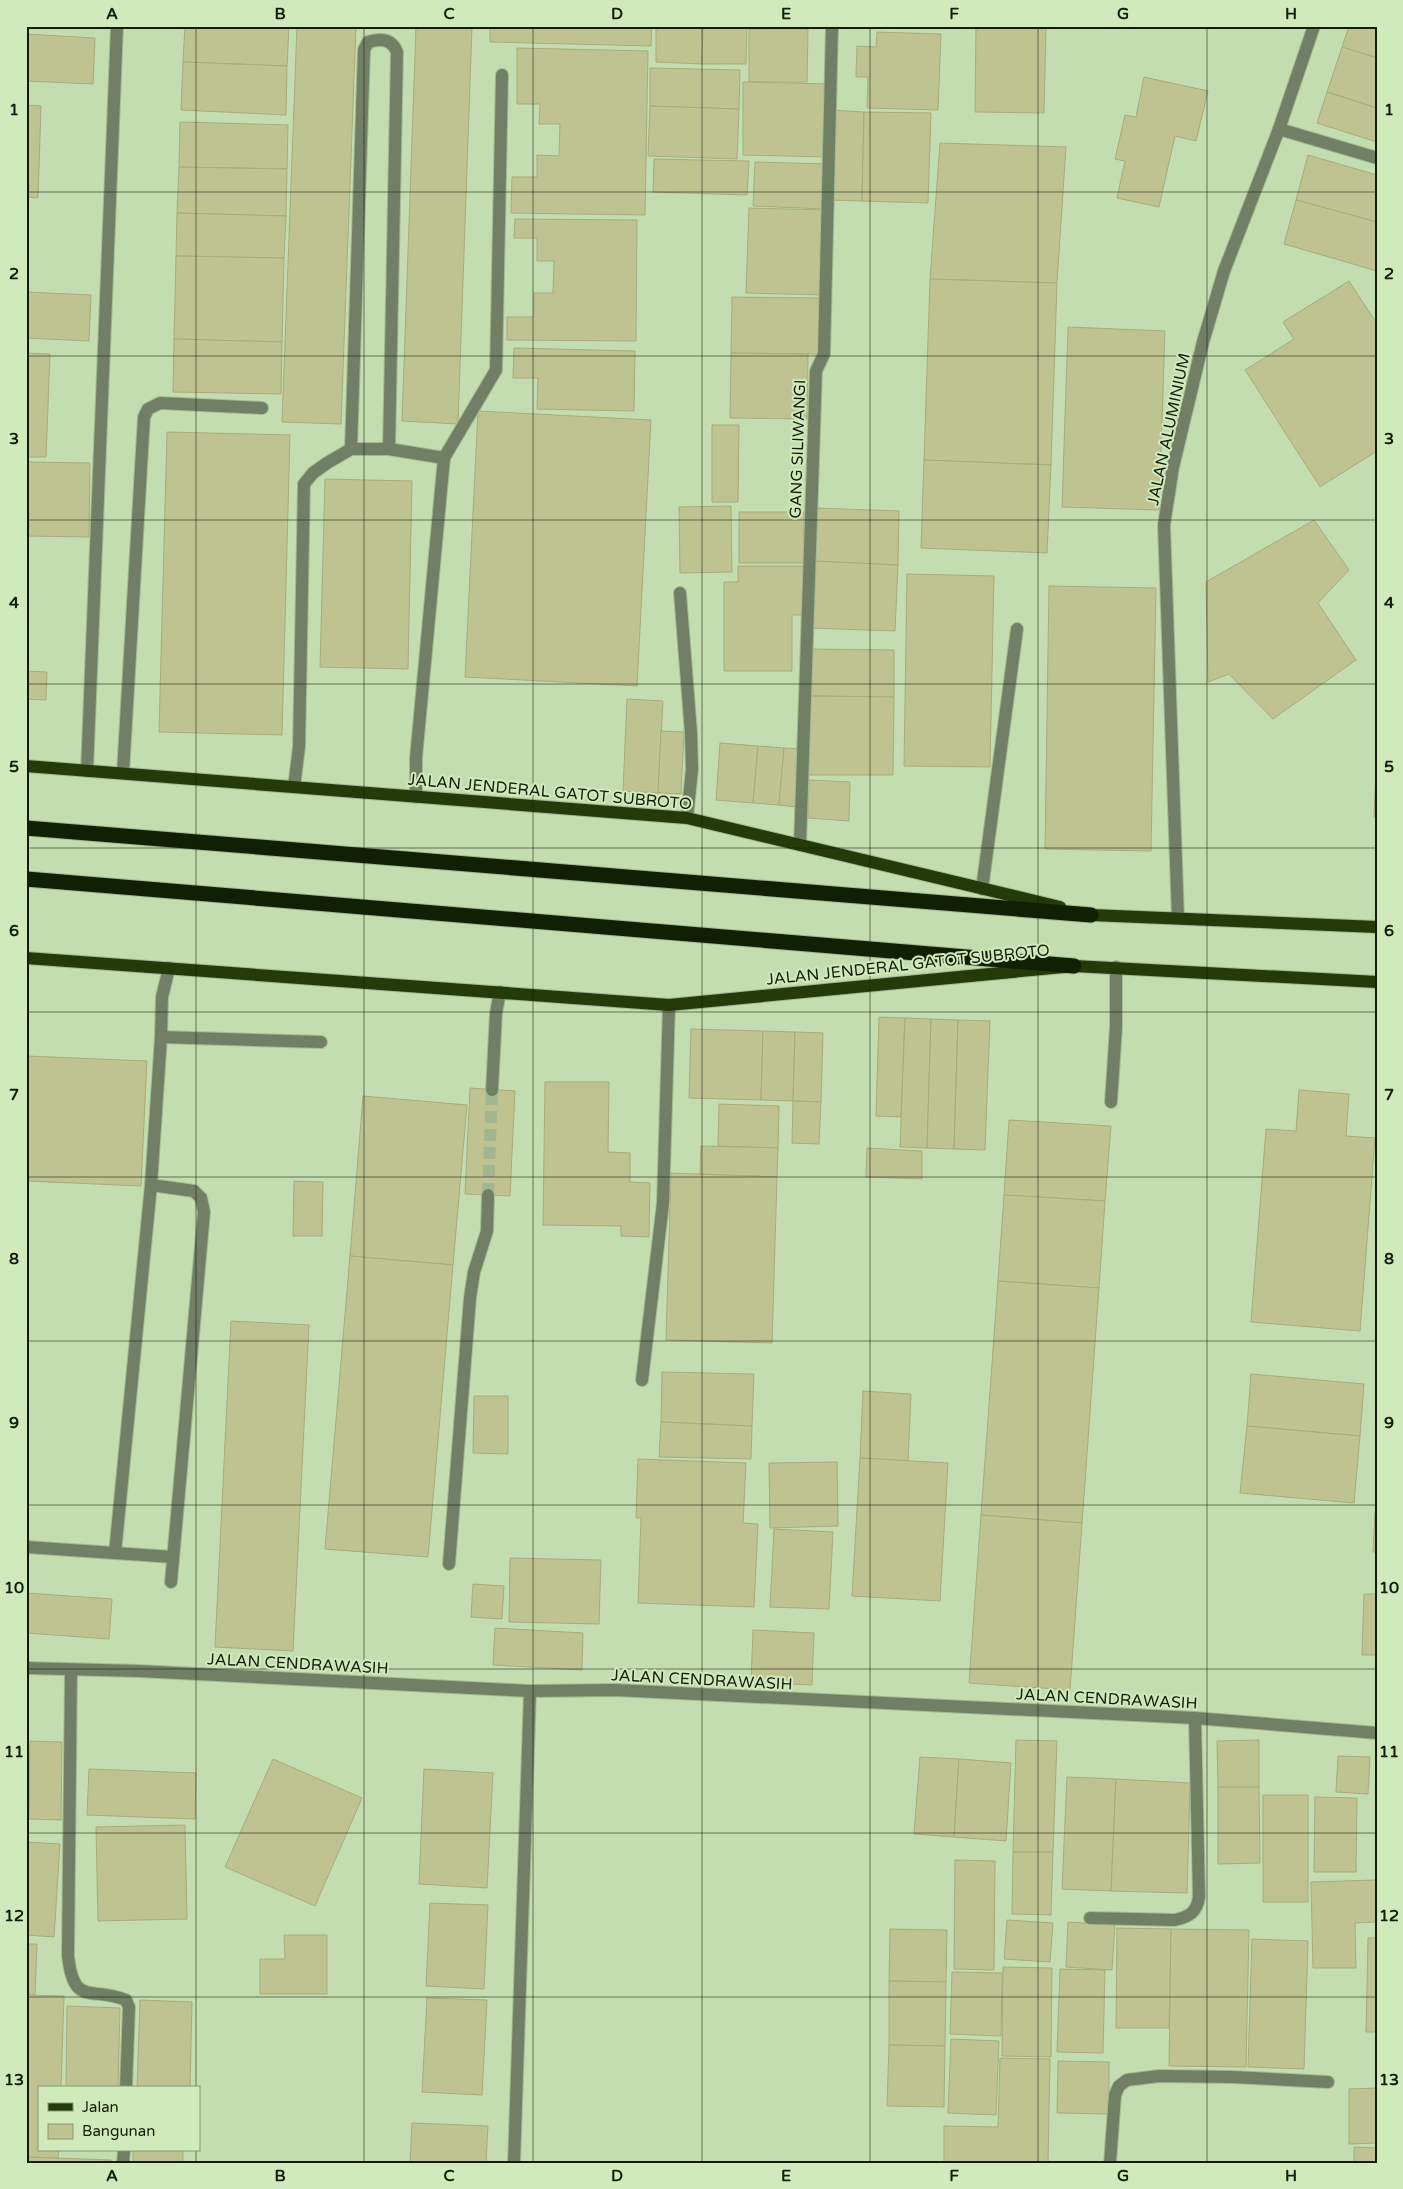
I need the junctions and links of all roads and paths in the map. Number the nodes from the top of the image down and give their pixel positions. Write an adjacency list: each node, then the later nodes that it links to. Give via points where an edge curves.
1 (117, 26): 14 (street)
2 (832, 26): 20 (street, GANG SILIWANGI, via 824,354 816,371)
3 (1314, 26): 5 (street, JALAN ALUMINIUM)
4 (502, 75): 10 (street, via 496,370)
5 (1279, 129): 6 (street); 24 (street, JALAN ALUMINIUM, via 1224,271 1173,467 1164,525)
6 (1377, 158)
7 (262, 408): 15 (street, via 160,403 148,409 144,417)
8 (351, 449): 9 (street); 9 (street, via 364,50 368,42 379,40 391,43 397,52); 16 (street, via 327,463 304,484 298,747)
9 (389, 449): 10 (street)
10 (444, 458): 17 (street, via 416,758)
11 (680, 593): 18 (street, via 692,733)
12 (1017, 630): 22 (street)
13 (26, 766): 14 (main road, JALAN JENDERAL GATOT SUBROTO)
14 (86, 771): 15 (main road, JALAN JENDERAL GATOT SUBROTO)
15 (123, 774): 16 (main road, JALAN JENDERAL GATOT SUBROTO)
16 (294, 787): 17 (main road, JALAN JENDERAL GATOT SUBROTO)
17 (416, 797): 18 (main road, JALAN JENDERAL GATOT SUBROTO)
18 (687, 818): 20 (main road, JALAN JENDERAL GATOT SUBROTO)
19 (26, 828): 23 (highway, JALAN JENDERAL GATOT SUBROTO)
20 (800, 845): 22 (main road, JALAN JENDERAL GATOT SUBROTO)
21 (26, 879): 27 (highway, JALAN JENDERAL GATOT SUBROTO)
22 (982, 889): 23 (main road, JALAN JENDERAL GATOT SUBROTO)
23 (1091, 915): 24 (main road, JALAN JENDERAL GATOT SUBROTO)
24 (1178, 918): 25 (main road, JALAN JENDERAL GATOT SUBROTO)
25 (1377, 927)
26 (26, 958): 29 (main road, JALAN JENDERAL GATOT SUBROTO)
27 (1074, 966): 28 (main road, JALAN JENDERAL GATOT SUBROTO); 32 (main road, JALAN JENDERAL GATOT SUBROTO)
28 (1116, 967): 30 (main road, JALAN JENDERAL GATOT SUBROTO); 36 (street)
29 (169, 968): 31 (main road, JALAN JENDERAL GATOT SUBROTO); 33 (street, via 162,997)
30 (1377, 982)
31 (500, 992): 32 (main road, JALAN JENDERAL GATOT SUBROTO); 35 (street)
32 (669, 1005): 39 (street, via 662,1203)
33 (161, 1037): 34 (street); 37 (street)
34 (321, 1042)
35 (492, 1090)
36 (1111, 1102)
37 (151, 1185): 41 (street); 42 (street, via 194,1191 201,1198 204,1212)
38 (488, 1195): 43 (street, via 487,1231 474,1272 470,1298)
39 (642, 1380)
40 (26, 1547): 41 (street)
41 (115, 1553): 42 (street)
42 (173, 1557): 44 (street)
43 (448, 1564)
44 (171, 1582)
45 (26, 1668): 46 (street, JALAN CENDRAWASIH)
46 (71, 1670): 47 (street, JALAN CENDRAWASIH); 52 (street, via 70,1974 74,1986 84,1992 126,2000 129,2007)
47 (530, 1691): 48 (street, JALAN CENDRAWASIH, via 615,1690); 53 (street)
48 (1195, 1718): 49 (street, JALAN CENDRAWASIH); 50 (street, via 1199,1896 1195,1911 1174,1920)
49 (1377, 1733)
50 (1090, 1918)
51 (1328, 2082): 54 (street, via 1159,2076 1127,2080 1115,2095)
52 (126, 2086)
53 (514, 2163)
54 (1110, 2163)

